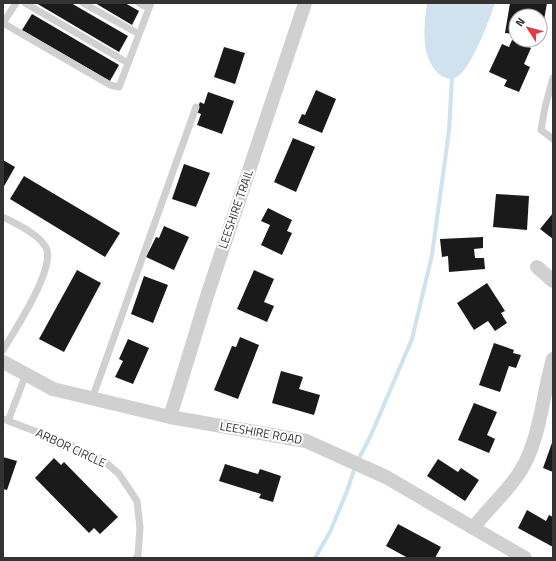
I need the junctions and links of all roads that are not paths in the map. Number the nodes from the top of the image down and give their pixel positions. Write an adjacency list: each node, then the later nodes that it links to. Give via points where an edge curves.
1 (16, 3): 7 (lane)
2 (25, 3): 9 (lane)
3 (82, 3): 8 (lane)
4 (139, 3): 6 (lane)
5 (305, 3): 21 (street, LEESHIRE TRAIL, via 208,293)
6 (150, 6): 8 (lane)
7 (3, 23): 9 (lane, via 110,85 119,87)
8 (139, 34): 9 (lane)
9 (128, 63)
10 (553, 78): 12 (lane, via 541,130)
11 (196, 107): 20 (lane)
12 (553, 139)
13 (3, 217): 16 (lane, via 34,233 47,249 48,262 40,283)
14 (537, 267): 15 (street)
15 (553, 281)
16 (3, 350)
17 (553, 359): 23 (street, via 537,427 525,462 508,489)
18 (3, 362): 19 (street, LEESHIRE ROAD)
19 (26, 374): 20 (street, LEESHIRE ROAD, via 53,389); 22 (lane)
20 (92, 399): 21 (street, LEESHIRE ROAD)
21 (170, 416): 23 (street, LEESHIRE ROAD, via 306,441 386,477)
22 (5, 420): 24 (lane, ARBOR CIRCLE, via 103,460 119,474 137,501 140,528)
23 (473, 528): 25 (street, LEESHIRE ROAD)
24 (136, 558)
25 (525, 558)

